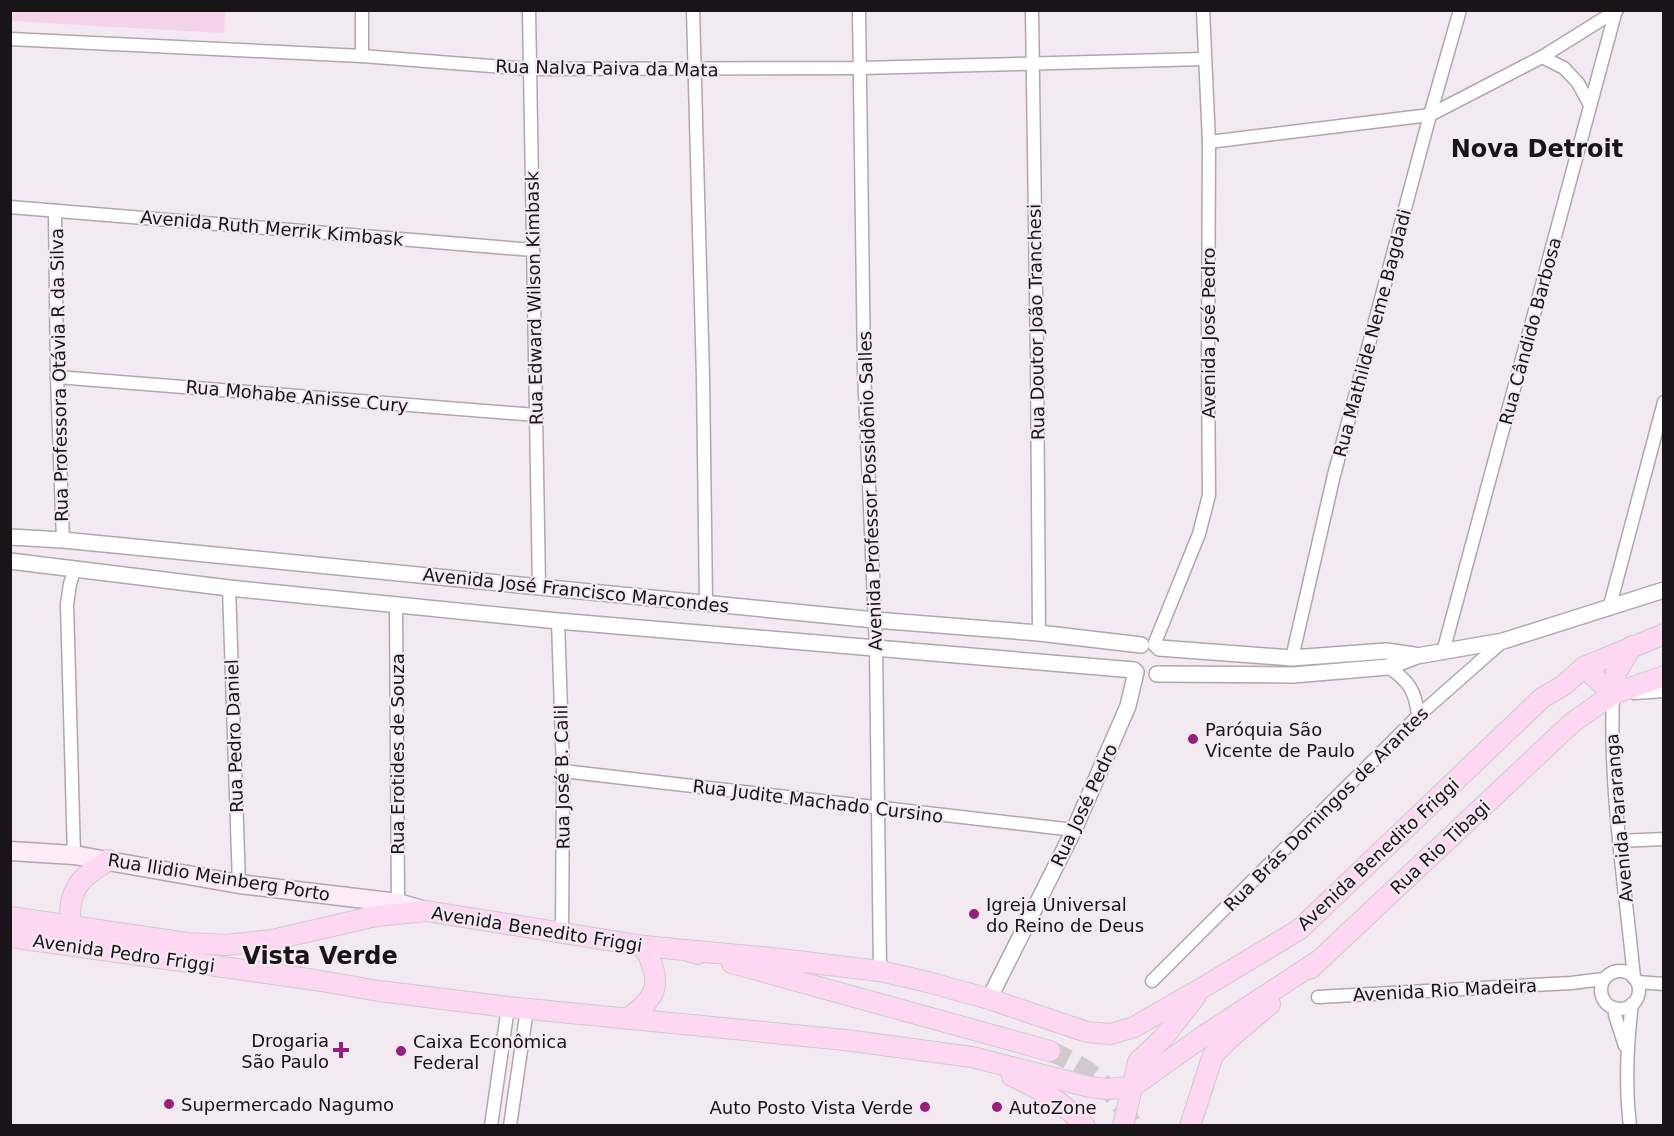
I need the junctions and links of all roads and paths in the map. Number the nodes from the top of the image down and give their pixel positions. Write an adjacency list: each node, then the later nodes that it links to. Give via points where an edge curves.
1 (362, 10): 10 (street)
2 (529, 10): 15 (street, Rua Edward Wilson Kimbask)
3 (693, 10): 16 (street)
4 (859, 10): 14 (street, Avenida Professor Possidônio Salles)
5 (1032, 10): 13 (street, Rua Doutor João Tranchesi)
6 (1203, 10): 12 (street, Avenida José Pedro)
7 (1460, 10): 18 (street, Rua Mathilde Neme Bagdadi)
8 (1616, 11): 11 (street); 17 (street, Rua Cândido Barbosa)
9 (10, 39): 10 (street, Rua Nalva Paiva da Mata)
10 (362, 56): 15 (street, Rua Nalva Paiva da Mata)
11 (1542, 57): 17 (street, via 1564,68); 18 (street)
12 (1204, 59): 13 (street, Rua Nalva Paiva da Mata); 19 (street, Avenida José Pedro)
13 (1033, 62): 14 (street, Rua Nalva Paiva da Mata); 40 (street, Rua Doutor João Tranchesi)
14 (861, 68): 16 (street, Rua Nalva Paiva da Mata); 38 (street, Avenida Professor Possidônio Salles, via 864,369)
15 (530, 69): 16 (street, Rua Nalva Paiva da Mata); 22 (street, Rua Edward Wilson Kimbask)
16 (695, 70): 35 (street)
17 (1590, 105): 46 (street, Rua Cândido Barbosa)
18 (1430, 115): 19 (street); 48 (street, Rua Mathilde Neme Bagdadi, via 1334,475)
19 (1209, 142): 43 (street, Avenida José Pedro, via 1209,495 1199,534)
20 (10, 207): 21 (street, Avenida Ruth Merrik Kimbask)
21 (55, 211): 22 (street, Avenida Ruth Merrik Kimbask); 23 (street, Rua Professora Otávia R da Silva)
22 (533, 250): 25 (street, Rua Edward Wilson Kimbask)
23 (57, 377): 25 (street, Rua Mohabe Anisse Cury); 28 (street, Rua Professora Otávia R da Silva)
24 (1664, 402): 37 (street)
25 (536, 415): 32 (street, Rua Edward Wilson Kimbask)
26 (10, 537): 27 (street, Avenida José Francisco Marcondes)
27 (36, 537): 28 (street, Avenida José Francisco Marcondes); 30 (street, via 25,547)
28 (63, 540): 32 (street, Avenida José Francisco Marcondes)
29 (10, 561): 30 (street, Avenida José Francisco Marcondes)
30 (32, 563): 31 (street, Avenida José Francisco Marcondes)
31 (75, 568): 33 (street, Avenida José Francisco Marcondes); 62 (street, via 67,604)
32 (539, 586): 35 (street, Avenida José Francisco Marcondes)
33 (229, 588): 36 (street, Avenida José Francisco Marcondes); 64 (street, Rua Pedro Daniel)
34 (1664, 590): 37 (street, Avenida José Francisco Marcondes)
35 (706, 602): 38 (street, Avenida José Francisco Marcondes)
36 (396, 604): 39 (street, Avenida José Francisco Marcondes); 65 (street, Rua Erotides de Souza)
37 (1609, 609): 42 (street, Avenida José Francisco Marcondes)
38 (875, 620): 40 (street, Avenida José Francisco Marcondes); 45 (street, Avenida Professor Possidônio Salles)
39 (558, 621): 45 (street, Avenida José Francisco Marcondes); 56 (street, Rua José B. Calil)
40 (1039, 633): 43 (street, Avenida José Francisco Marcondes)
41 (1664, 634): 44 (main road, Avenida Benedito Friggi)
42 (1503, 641): 46 (street, Avenida José Francisco Marcondes); 55 (street, Rua Brás Domingos de Arantes)
43 (1151, 646): 48 (street, Avenida José Francisco Marcondes); 51 (street, via 1132,654 1131,660); 51 (street, via 1164,658 1164,664)
44 (1632, 646): 50 (main road, Avenida Benedito Friggi); 54 (main road, via 1616,673)
45 (876, 647): 51 (street, Avenida José Francisco Marcondes); 57 (street, Avenida Professor Possidônio Salles)
46 (1443, 652): 47 (street, Avenida José Francisco Marcondes)
47 (1417, 656): 48 (street, Avenida José Francisco Marcondes, via 1386,651); 49 (street, Avenida José Francisco Marcondes)
48 (1292, 658)
49 (1388, 667): 51 (street, Avenida José Francisco Marcondes, via 1293,675); 55 (street, via 1406,681 1417,701)
50 (1584, 667): 54 (main road); 82 (main road, Avenida Benedito Friggi, via 1542,698 1300,929)
51 (1144, 673): 58 (street, Rua José Pedro)
52 (1664, 676): 54 (main road, Rua Rio Tibagi)
53 (1664, 691): 54 (street)
54 (1612, 694): 60 (street, Avenida Pararanga); 75 (main road, Rua Rio Tibagi, via 1573,722)
55 (1418, 716): 79 (street, Rua Brás Domingos de Arantes)
56 (563, 771): 57 (street, Rua Judite Machado Cursino); 69 (street, Rua José B. Calil)
57 (878, 807): 58 (street, Rua Judite Machado Cursino); 76 (street, Avenida Professor Possidônio Salles)
58 (1074, 830): 86 (street, Rua José Pedro)
59 (1664, 839): 60 (street)
60 (1619, 842): 71 (street, Avenida Pararanga)
61 (11, 850): 62 (main road, Rua Ilidio Meinberg Porto)
62 (74, 855): 63 (main road, Rua Ilidio Meinberg Porto)
63 (108, 860): 64 (main road, Rua Ilidio Meinberg Porto); 68 (main road, via 75,891)
64 (239, 884): 65 (main road, Rua Ilidio Meinberg Porto)
65 (398, 903): 66 (main road, Rua Ilidio Meinberg Porto)
66 (426, 911): 68 (main road, Avenida Benedito Friggi, via 376,916 272,940 226,945); 69 (main road, Avenida Benedito Friggi)
67 (10, 918): 68 (main road, Avenida Pedro Friggi)
68 (70, 926): 73 (main road)
69 (562, 934): 72 (main road, Avenida Benedito Friggi)
70 (10, 937): 73 (main road, Avenida Pedro Friggi)
71 (1630, 941): 77 (street, Avenida Pararanga); 83 (street, Avenida Pararanga)
72 (644, 946): 74 (main road, Avenida Benedito Friggi); 89 (main road, via 656,981 652,996)
73 (79, 948): 87 (main road, Avenida Pedro Friggi)
74 (685, 950): 76 (main road, Avenida Benedito Friggi); 91 (main road, Avenida Benedito Friggi)
75 (1318, 961): 93 (main road); 98 (main road, Rua Rio Tibagi, via 1213,1055)
76 (880, 971): 86 (main road, Avenida Benedito Friggi)
77 (1619, 971): 78 (street); 83 (street, via 1625,972)
78 (1604, 979): 80 (street, Avenida Rio Madeira); 84 (street)
79 (1152, 981)
80 (1571, 983): 84 (street, Avenida Rio Madeira); 85 (street, Avenida Rio Madeira)
81 (1664, 985): 83 (street)
82 (1202, 988): 86 (main road, Avenida Benedito Friggi, via 1134,1027 1111,1034 1087,1032); 93 (main road, via 1163,1038 1138,1062)
83 (1635, 989): 88 (street, via 1621,1008); 90 (street, Avenida Pararanga)
84 (1602, 996): 88 (street)
85 (1318, 997)
86 (989, 999)
87 (518, 1008): 89 (main road); 94 (street); 95 (street)
88 (1615, 1008): 90 (street, Avenida Pararanga)
89 (628, 1018): 92 (main road)
90 (1627, 1050): 99 (street, Avenida Pararanga)
91 (1050, 1051)
92 (972, 1057): 93 (main road, via 1090,1087); 96 (main road, via 1063,1104)
93 (1132, 1088): 97 (main road)
94 (491, 1125)
95 (510, 1125)
96 (1085, 1125)
97 (1123, 1125)
98 (1190, 1125)
99 (1630, 1125)

